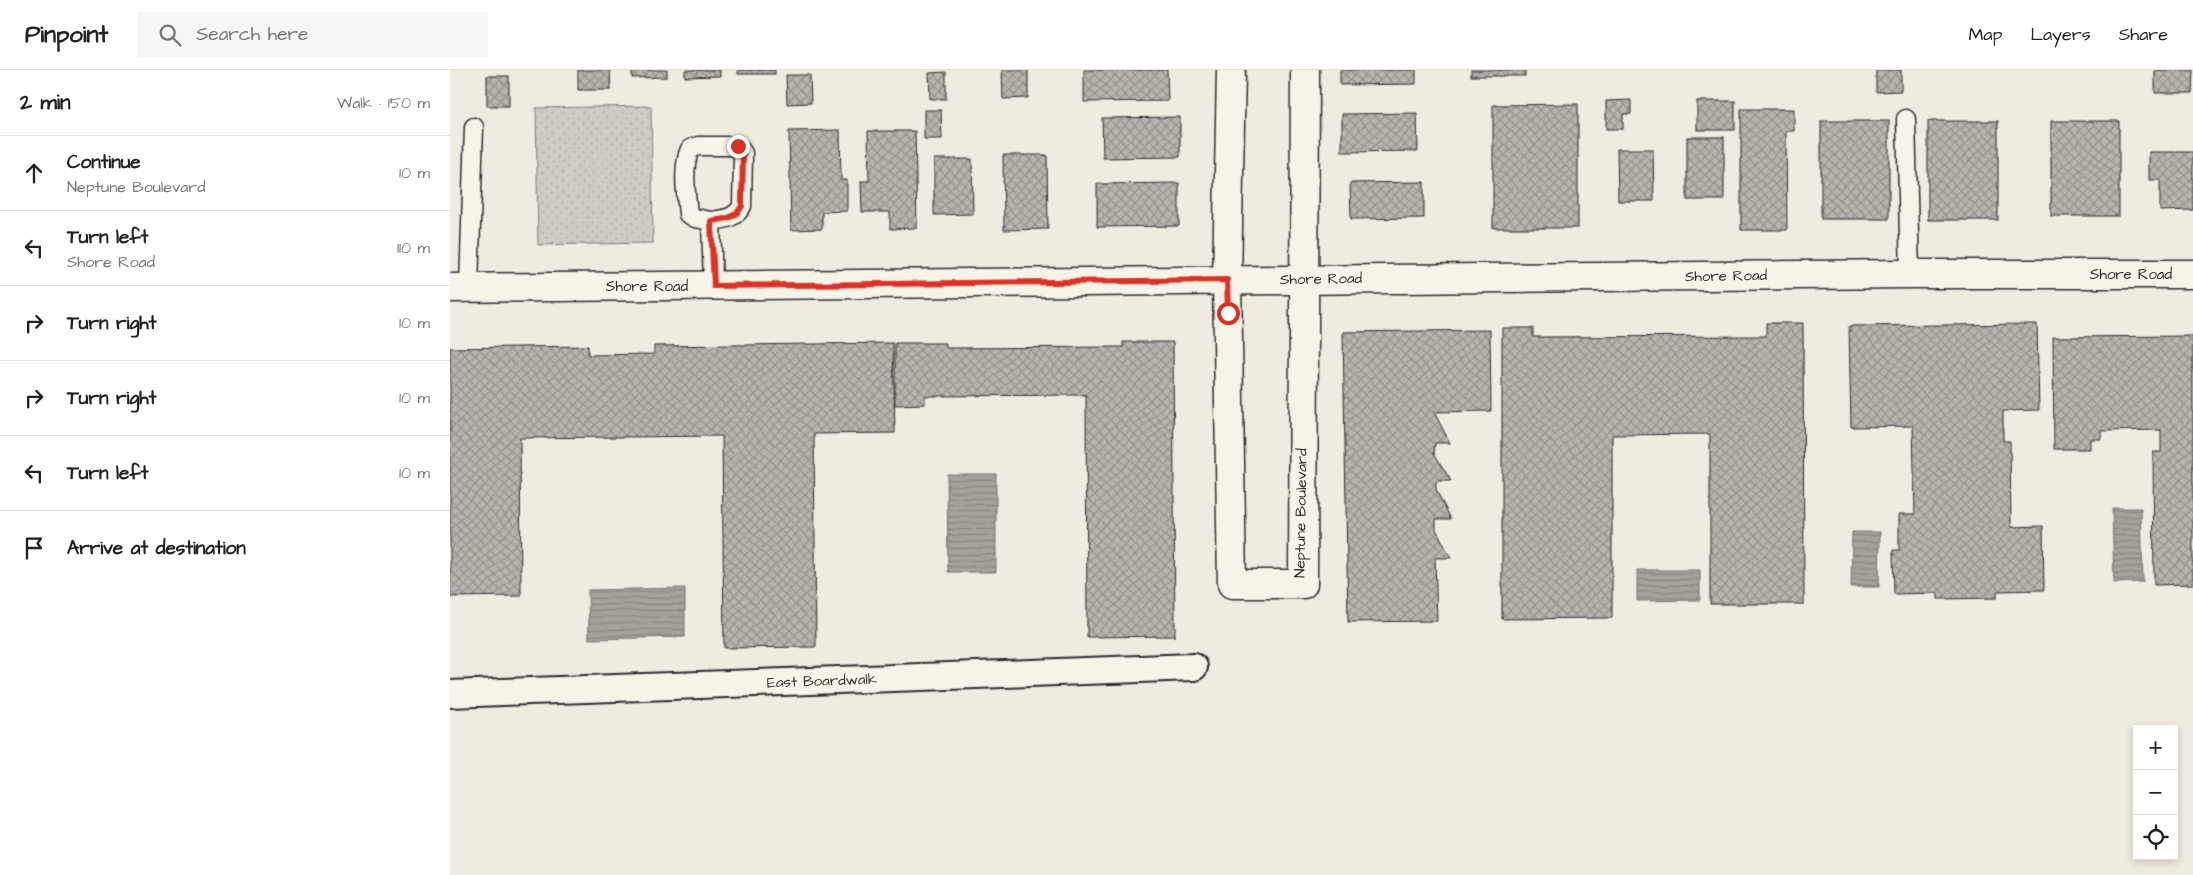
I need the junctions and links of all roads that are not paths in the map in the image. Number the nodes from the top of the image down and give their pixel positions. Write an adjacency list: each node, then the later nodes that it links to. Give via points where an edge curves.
1 (1232, 70): 8 (street, Neptune Boulevard)
2 (1305, 70): 9 (street, Neptune Boulevard)
3 (1906, 119): 6 (lane)
4 (474, 127): 11 (lane)
5 (711, 221): 5 (lane, via 688,214 687,156 690,148 698,146 738,146 743,153 742,206 731,218); 10 (lane)
6 (1910, 274): 7 (street, Shore Road); 9 (street, Shore Road)
7 (2193, 274)
8 (1227, 280): 9 (street, Shore Road); 9 (street, Neptune Boulevard, via 1232,584 1303,584); 10 (street, Shore Road)
9 (1304, 280)
10 (714, 286): 11 (street, Shore Road)
11 (459, 288)
12 (1194, 667): 13 (street, East Boardwalk)
13 (450, 694)

